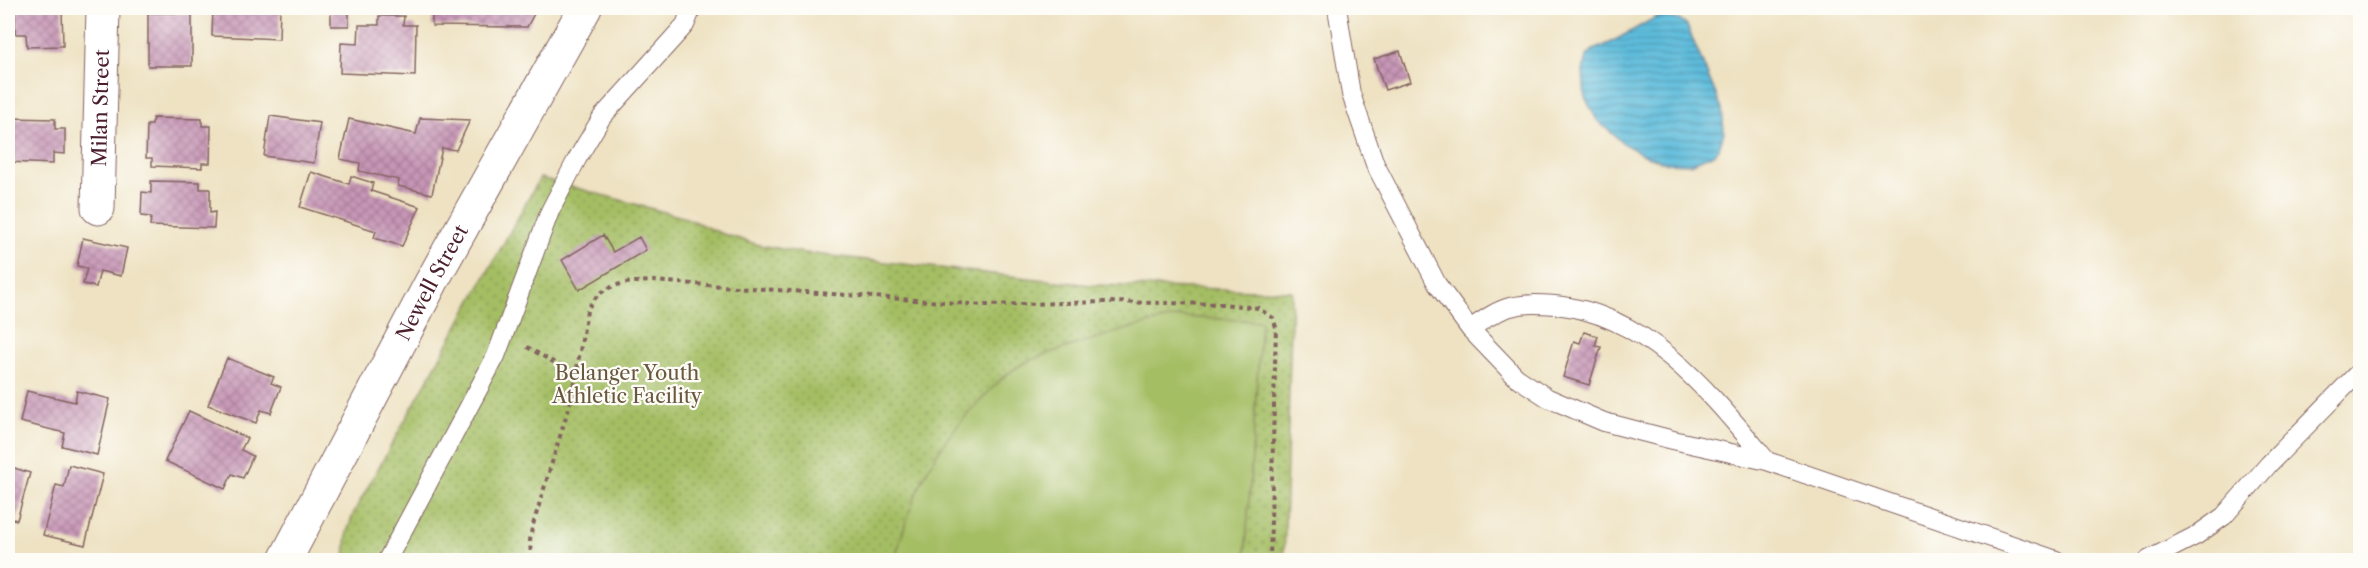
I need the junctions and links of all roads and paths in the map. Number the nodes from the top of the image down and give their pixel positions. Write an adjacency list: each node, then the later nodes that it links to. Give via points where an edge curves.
1 (103, 8): 5 (street, Milan Street)
2 (585, 8): 11 (street, Newell Street, via 432,281)
3 (692, 8): 7 (lane, via 685,25 602,117 577,159 550,211)
4 (1337, 8): 6 (lane, via 1351,94 1375,164 1437,284)
5 (98, 208)
6 (1470, 329): 10 (lane, via 1516,377 1548,398 1604,422 1645,434); 10 (lane, via 1509,308 1537,303 1578,307 1616,320 1662,349 1726,411)
7 (505, 334): 9 (path); 12 (lane)
8 (2361, 371): 16 (lane, via 2224,516)
9 (576, 375): 13 (path, via 532,528); 14 (path, via 584,323 592,301 621,283 653,281 984,305 1132,302 1258,308 1273,318 1276,327)
10 (1767, 461): 15 (lane)
11 (285, 561)
12 (387, 561)
13 (531, 561)
14 (1270, 561)
15 (2056, 561)
16 (2148, 561)

